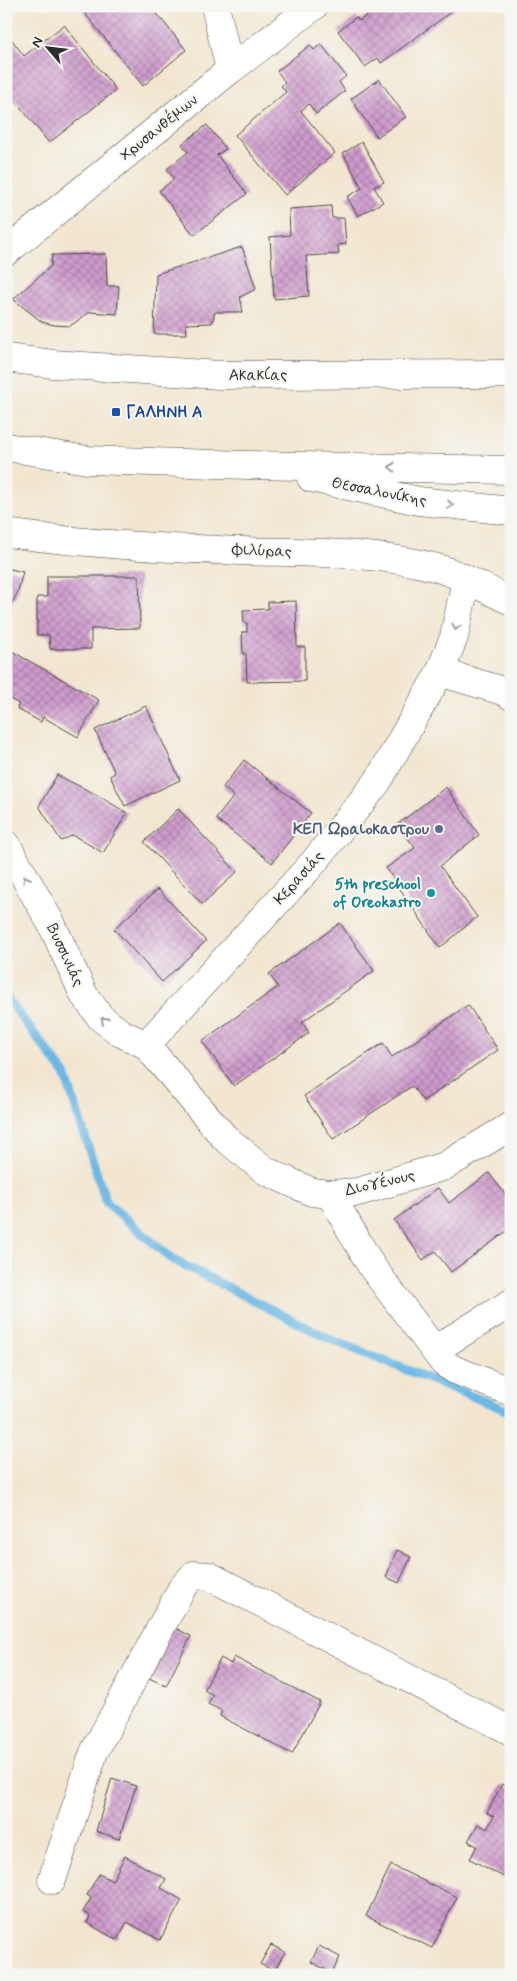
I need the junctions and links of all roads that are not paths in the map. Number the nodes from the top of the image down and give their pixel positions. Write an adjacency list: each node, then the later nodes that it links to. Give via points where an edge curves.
1 (215, 6): 3 (street)
2 (314, 6): 3 (street, Χρυσανθέμων)
3 (230, 70): 4 (street, Χρυσανθέμων)
4 (6, 252)
5 (6, 358): 6 (street, Ακακίας, via 220,375)
6 (511, 374)
7 (6, 447): 8 (street, Θεσσαλονίκης, via 88,460)
8 (248, 465): 9 (street, Θεσσαλονίκης, one-way to 8); 10 (street, Θεσσαλονίκης, one-way to 10, via 419,501)
9 (511, 470)
10 (511, 511)
11 (6, 533): 12 (street, Φιλύρας, via 59,540 348,553 436,568)
12 (466, 580): 13 (street, Φιλύρας); 14 (street, Κερασιάς, one-way to 14, via 454,637)
13 (511, 601)
14 (440, 672): 15 (street); 17 (street, Κερασιάς, via 378,781 358,808 314,862)
15 (511, 696)
16 (6, 844): 17 (street, Βυσσινιάς, one-way to 16, via 121,1033 101,1018 84,995 52,925)
17 (146, 1045): 19 (street, Διογένους, via 225,1138 272,1174 312,1192)
18 (511, 1126): 19 (street, Διογένους, via 445,1166 358,1192)
19 (330, 1194): 21 (street, via 372,1267)
20 (511, 1303): 21 (street)
21 (434, 1350): 22 (street, via 444,1363 455,1370)
22 (511, 1392)
23 (511, 1731): 24 (street, via 209,1576 194,1575 182,1588 94,1752)
24 (52, 1880)

